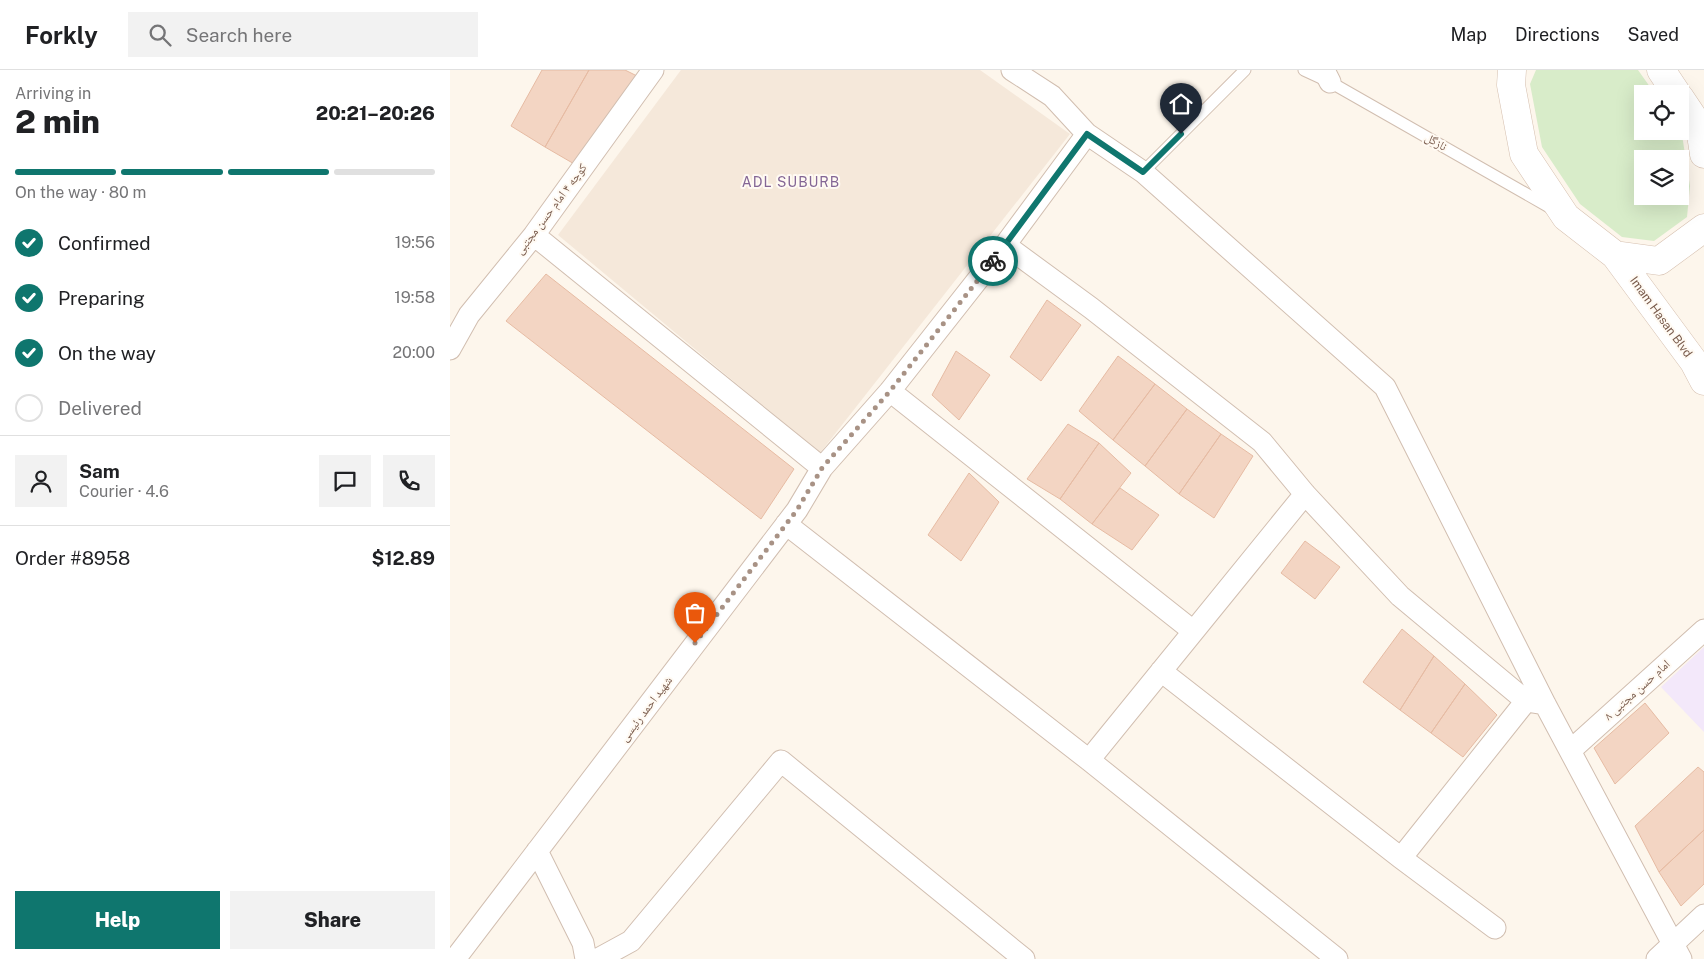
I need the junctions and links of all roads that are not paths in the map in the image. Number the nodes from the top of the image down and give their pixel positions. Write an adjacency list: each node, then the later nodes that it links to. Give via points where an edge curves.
1 (651, 70): 13 (street, کوچه ۴ امام حسن مجتبی)
2 (1012, 70): 8 (street, via 1052,96)
3 (1245, 70): 10 (lane)
4 (1304, 70): 6 (lane, نازگل)
5 (1512, 70): 11 (main road, Imam Hasan Blvd, via 1511,85 1524,154)
6 (1327, 76): 11 (lane, نازگل)
7 (1674, 83): 9 (main road)
8 (1087, 134): 10 (street); 14 (street, شهید احمد رئیسی)
9 (1703, 138)
10 (1143, 172): 25 (street, via 1385,386)
11 (1566, 217): 15 (main road, Imam Hasan Blvd)
12 (1704, 228): 15 (main road, via 1659,260)
13 (534, 235): 16 (street, کوچه ۴ امام حسن مجتبی, via 469,315); 19 (street)
14 (1005, 245): 18 (street, شهید احمد رئیسی); 20 (street, via 1262,442)
15 (1615, 255): 17 (main road, Imam Hasan Blvd, via 1694,362)
16 (450, 349)
17 (1704, 381)
18 (890, 391): 19 (street, شهید احمد رئیسی); 23 (street)
19 (822, 468): 21 (street, شهید احمد رئیسی)
20 (1305, 494): 23 (street); 25 (street, via 1400,596)
21 (786, 524): 27 (street); 28 (street, شهید احمد رئیسی)
22 (1704, 630): 26 (street, امام حسن مجتبی ۸)
23 (1193, 631): 24 (street)
24 (1161, 670): 27 (street); 29 (street)
25 (1535, 702): 26 (street); 29 (street)
26 (1571, 750): 32 (street)
27 (1089, 760): 37 (street)
28 (537, 851): 33 (street, شهید احمد رئیسی); 34 (street, via 583,943)
29 (1401, 858): 31 (street)
30 (1704, 915): 32 (street)
31 (1495, 928)
32 (1677, 951): 38 (street)
33 (454, 959)
34 (586, 959)
35 (598, 959): 36 (street, via 631,941 781,761)
36 (1024, 959)
37 (1337, 959)
38 (1657, 959)

